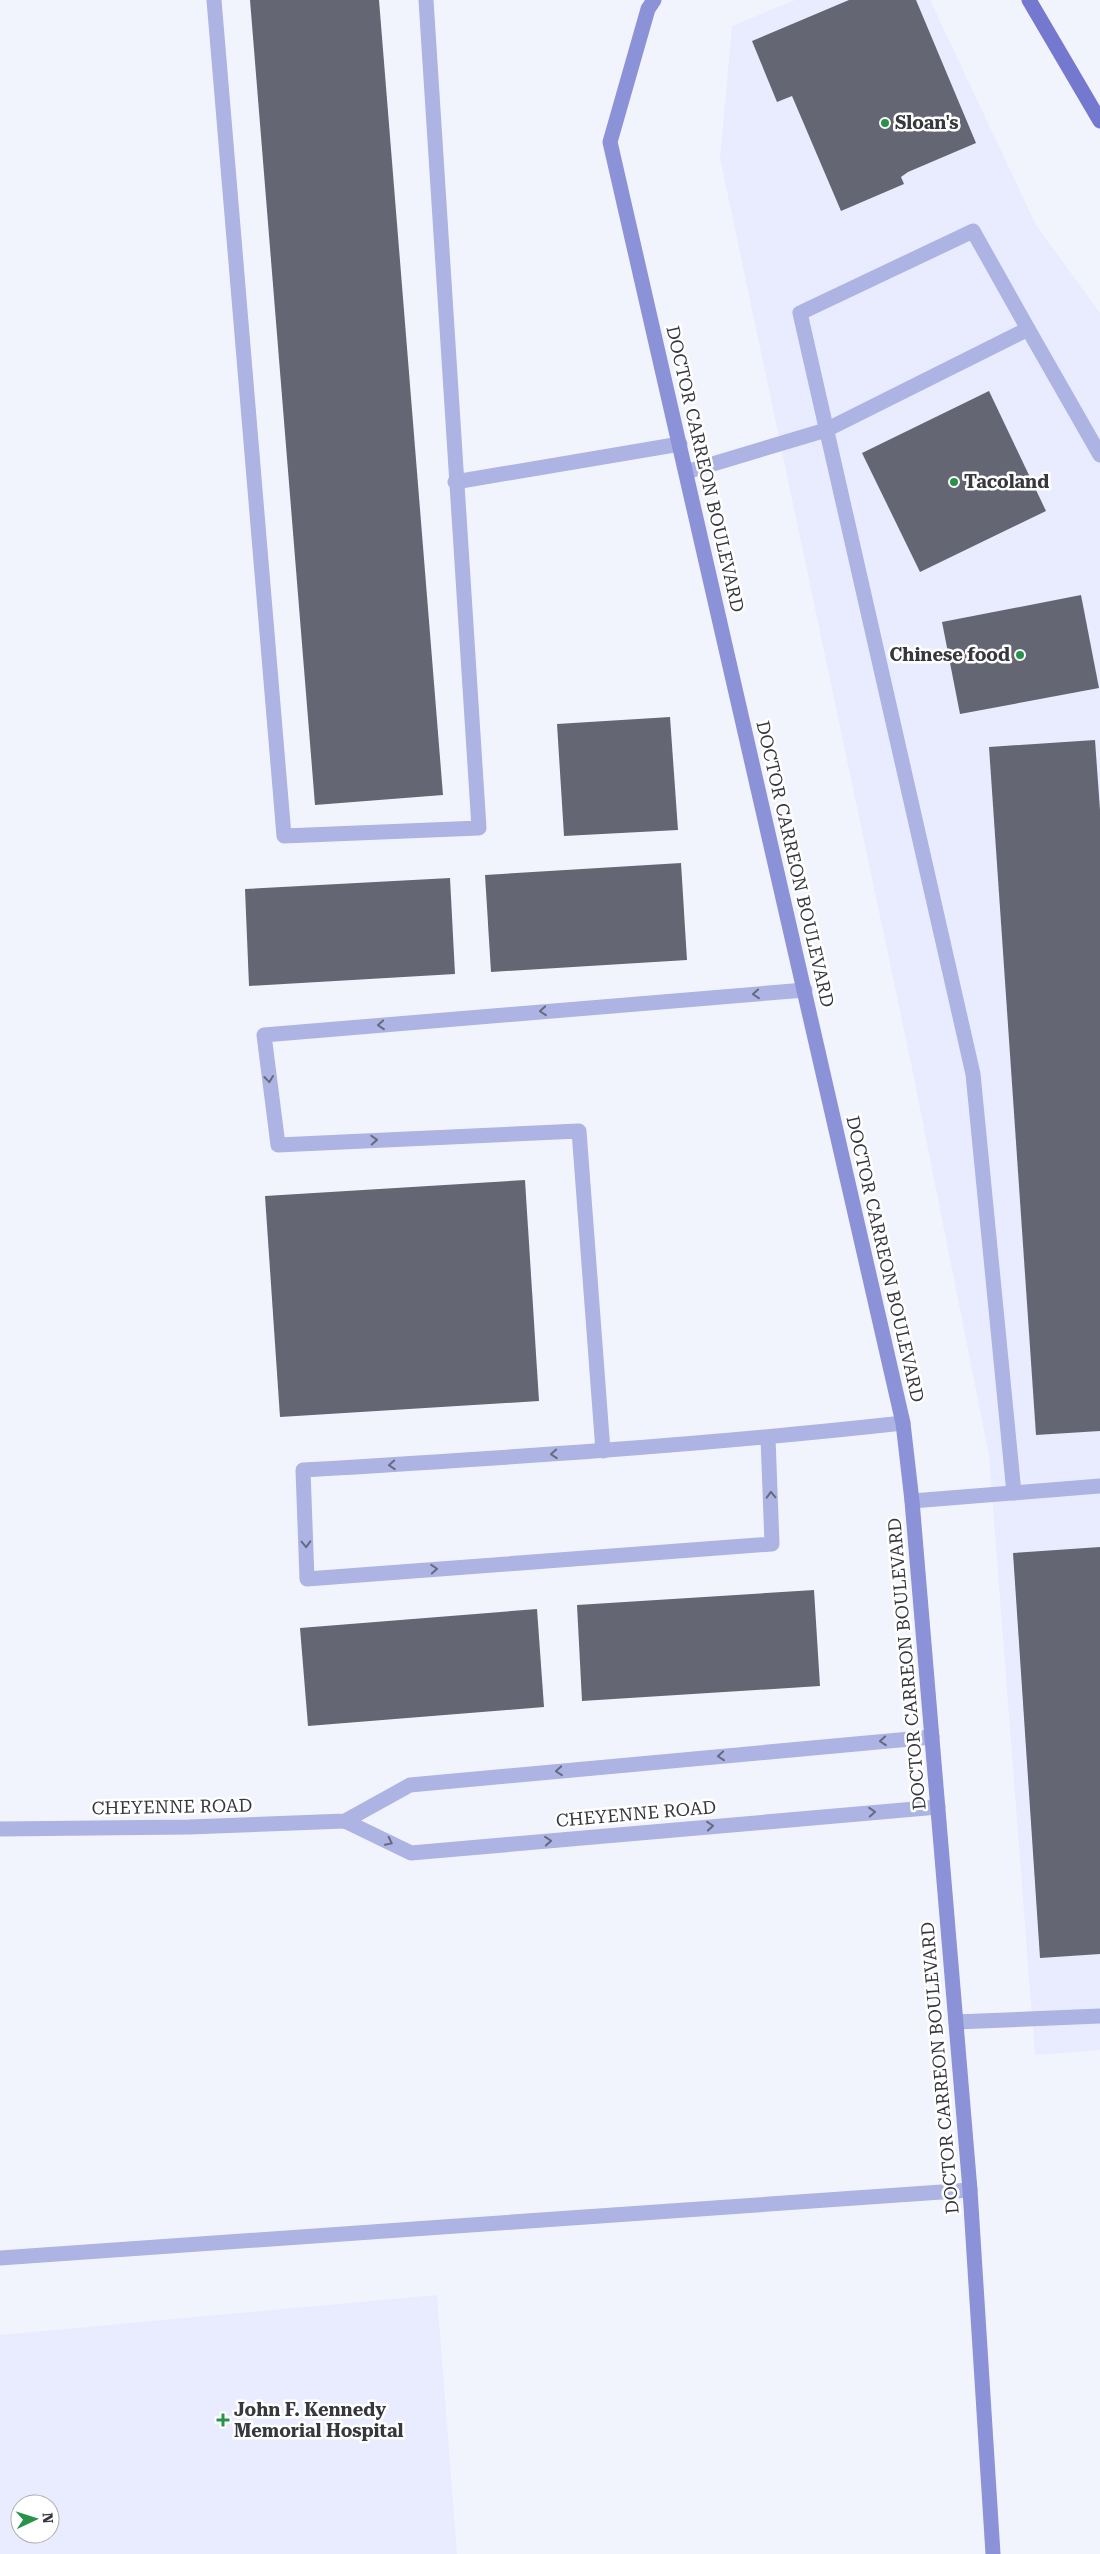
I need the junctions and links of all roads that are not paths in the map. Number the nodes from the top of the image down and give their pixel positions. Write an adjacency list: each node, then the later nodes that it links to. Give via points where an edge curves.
1 (214, 0): 11 (street, via 284,836 479,828)
2 (426, 0): 11 (street)
3 (654, 0): 8 (main road, DOCTOR CARREON BOULEVARD, via 648,9 610,142)
4 (1029, 0): 5 (main road)
5 (1100, 121)
6 (1028, 329): 7 (street); 7 (street, via 973,231 800,313); 9 (street)
7 (826, 430): 10 (street); 17 (street, via 973,1074)
8 (680, 444): 10 (main road, DOCTOR CARREON BOULEVARD); 11 (street)
9 (1100, 455)
10 (686, 472): 12 (main road, DOCTOR CARREON BOULEVARD)
11 (455, 482)
12 (805, 990): 13 (main road, DOCTOR CARREON BOULEVARD); 15 (street, one-way to 15, via 264,1034 278,1145 578,1131)
13 (904, 1423): 14 (street); 18 (main road, DOCTOR CARREON BOULEVARD)
14 (768, 1438): 15 (street); 15 (street, one-way to 14, via 303,1470 307,1579 772,1544)
15 (603, 1451)
16 (1100, 1486): 17 (street)
17 (1014, 1493): 18 (street)
18 (912, 1501): 19 (main road, DOCTOR CARREON BOULEVARD)
19 (932, 1737): 20 (main road, DOCTOR CARREON BOULEVARD); 21 (street, CHEYENNE ROAD, one-way to 21, via 410,1785)
20 (938, 1807): 21 (street, CHEYENNE ROAD, one-way to 20, via 412,1853); 24 (main road, DOCTOR CARREON BOULEVARD)
21 (345, 1821): 22 (street, CHEYENNE ROAD)
22 (0, 1829)
23 (1100, 2016): 24 (street)
24 (956, 2022): 25 (main road, DOCTOR CARREON BOULEVARD)
25 (970, 2190): 26 (street); 27 (main road, DOCTOR CARREON BOULEVARD)
26 (0, 2258)
27 (993, 2554)

